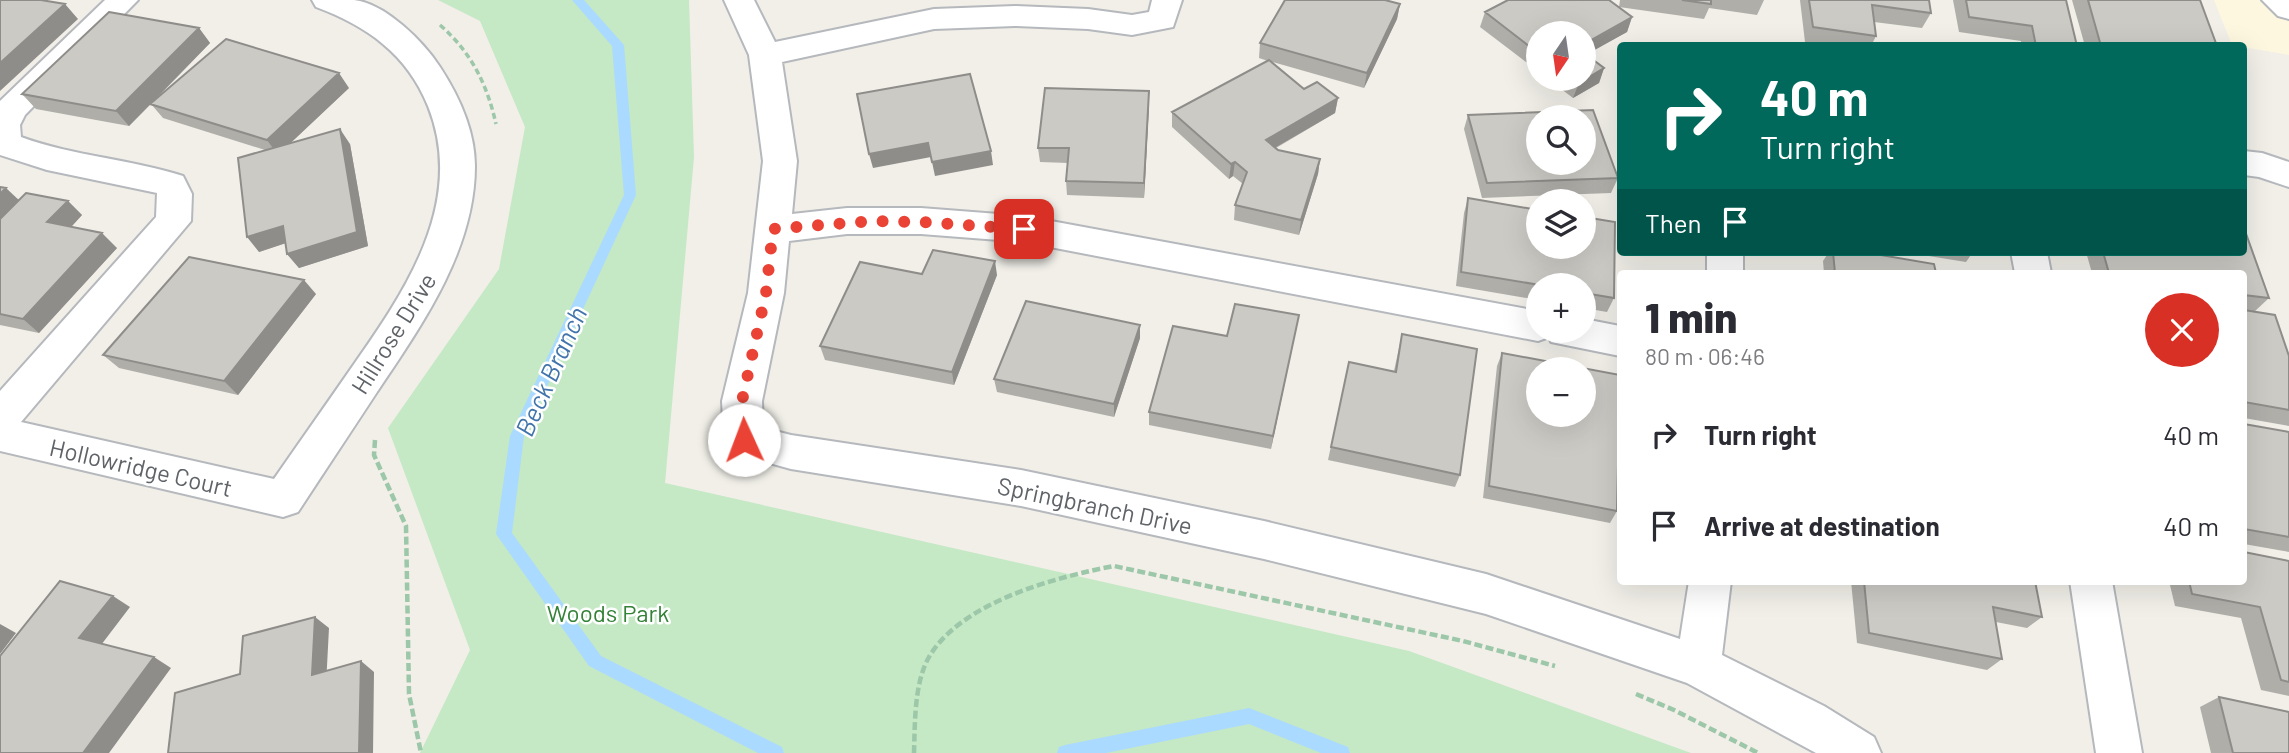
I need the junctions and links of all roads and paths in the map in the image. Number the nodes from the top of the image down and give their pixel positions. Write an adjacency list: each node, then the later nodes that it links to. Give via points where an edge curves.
1 (122, 0): 16 (street, via 13,107 1,131 7,145 19,150 171,185 176,194 173,221)
2 (327, 0): 19 (street, Hillrose Drive, via 360,11 399,36 425,67 446,104 457,148 457,198 442,252 412,311)
3 (739, 0): 8 (street, Springbranch Drive)
4 (1167, 0): 8 (street, via 1161,20 1132,26 1015,16 934,19)
5 (2277, 0): 6 (street)
6 (2289, 9)
7 (430, 17): 9 (path, via 476,64 492,99)
8 (765, 55): 12 (street, Springbranch Drive, via 780,161)
9 (497, 131)
10 (2247, 163): 11 (street)
11 (2289, 175)
12 (773, 229): 13 (street, via 872,221 1024,229); 22 (street, Springbranch Drive, via 766,293 742,401 744,440 791,452 1021,488 1264,540 1486,594)
13 (1526, 324)
14 (1596, 337): 15 (street)
15 (1617, 340)
16 (0, 418)
17 (375, 433): 25 (path, via 374,455 406,526 410,694)
18 (0, 435): 19 (street, Hollowridge Court)
19 (283, 499)
20 (1709, 585): 22 (street)
21 (2092, 585): 29 (street)
22 (1698, 666): 28 (street, Springbranch Drive)
23 (1561, 668): 26 (path, via 1463,641 1114,566 1081,571 999,600 954,629 928,658 915,715)
24 (1623, 689): 27 (path)
25 (421, 753)
26 (914, 753)
27 (1758, 753)
28 (1858, 753)
29 (2119, 753)

